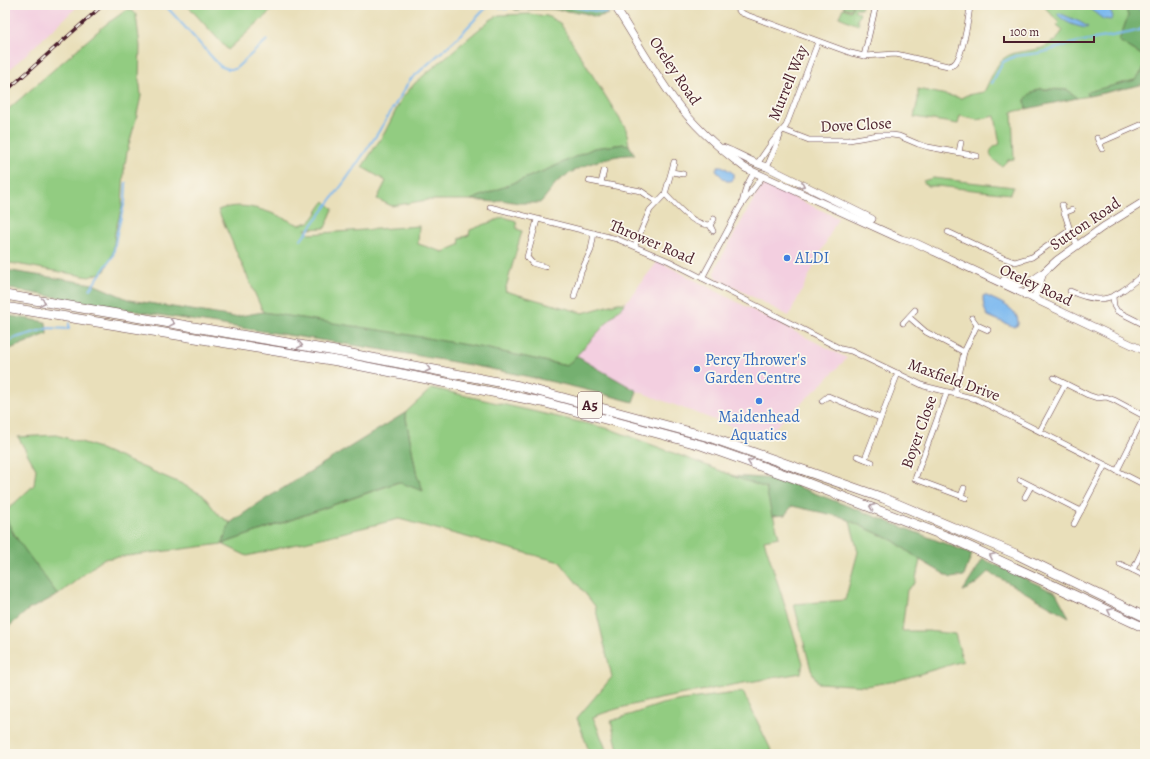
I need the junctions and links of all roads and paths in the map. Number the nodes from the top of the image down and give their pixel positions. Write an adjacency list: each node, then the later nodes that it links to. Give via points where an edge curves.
1 (52, 5): 2 (street)
2 (60, 5)
3 (614, 5): 12 (main road, Oteley Road, via 673,98 698,127)
4 (736, 5): 7 (street, Murrell Way, via 744,14)
5 (876, 5): 8 (street)
6 (970, 5): 8 (street, Murrell Way, via 959,57 952,65 944,66 896,54)
7 (818, 42): 8 (street, Murrell Way); 10 (street, Murrell Way, via 788,124)
8 (864, 56)
9 (1145, 123): 13 (street, via 1098,140)
10 (782, 132): 14 (street, Dove Close, via 808,140 850,140 892,134 918,144); 17 (street, Murrell Way); 18 (street, Murrell Way)
11 (961, 142): 14 (street)
12 (720, 147): 17 (main road, Oteley Road); 21 (main road, Oteley Road, via 730,157)
13 (1102, 149)
14 (959, 152): 15 (street, Dove Close)
15 (977, 156)
16 (674, 162): 20 (street)
17 (757, 164): 18 (main road, Oteley Road); 21 (main road)
18 (767, 167): 23 (main road); 43 (main road, Oteley Road, one-way to 43)
19 (604, 171): 25 (street)
20 (672, 172): 22 (street); 26 (street)
21 (754, 172): 23 (main road, Oteley Road); 30 (street, Thrower Road, via 746,187)
22 (683, 174)
23 (762, 176): 30 (street, Thrower Road); 43 (main road, Oteley Road, via 901,239)
24 (589, 181): 25 (street)
25 (601, 183): 28 (street, via 641,191)
26 (665, 194): 28 (street); 36 (street, via 688,216 704,225)
27 (1145, 201): 45 (main road, Sutton Road)
28 (657, 202): 44 (street, via 646,217)
29 (1062, 205): 33 (street)
30 (741, 206): 50 (street, Thrower Road)
31 (490, 207): 35 (street, Thrower Road)
32 (1072, 210): 33 (street)
33 (1064, 213): 38 (street)
34 (714, 219): 36 (street)
35 (537, 220): 41 (street, Thrower Road); 46 (street, via 527,257 532,263)
36 (710, 225): 39 (street)
37 (958, 229): 42 (street)
38 (1070, 230): 42 (street, via 1032,257 1015,262 1001,258); 45 (street)
39 (713, 231)
40 (948, 232): 42 (street)
41 (594, 233): 44 (street, Thrower Road); 55 (street, via 591,250 580,272)
42 (954, 235)
43 (916, 243): 47 (main road, Oteley Road)
44 (635, 245): 50 (street, Thrower Road)
45 (1077, 245): 49 (main road, Sutton Road)
46 (545, 267)
47 (970, 269): 51 (main road, via 1014,284); 54 (main road, Oteley Road)
48 (1145, 272): 56 (street)
49 (1043, 273): 51 (main road, Sutton Road); 57 (main road, Sutton Road)
50 (702, 278): 68 (street, Maxfield Drive, via 841,348)
51 (1030, 282): 54 (main road)
52 (1070, 291): 56 (street, via 1095,299)
53 (5, 296): 95 (highway, A5, one-way to 95, via 341,352 518,386 710,437 883,498 1018,555)
54 (1026, 296): 57 (main road, Oteley Road)
55 (574, 297)
56 (1113, 297): 64 (street, via 1117,311)
57 (1034, 299): 66 (main road, Oteley Road)
58 (5, 307): 96 (highway, A5, one-way to 58, via 953,538 701,446 542,402 337,361)
59 (915, 310): 60 (street)
60 (909, 316): 62 (street); 67 (street, via 926,332)
61 (972, 318): 63 (street)
62 (903, 323)
63 (977, 325): 65 (street); 67 (street)
64 (1145, 325)
65 (988, 330)
66 (1145, 351)
67 (964, 352): 72 (street)
68 (898, 373): 71 (street, Maxfield Drive, via 924,386); 75 (street)
69 (1054, 378): 70 (street)
70 (1065, 384): 74 (street, via 1097,398 1106,397 1114,400); 78 (street)
71 (947, 392): 72 (street, Maxfield Drive); 87 (street, Boyer Close, via 915,479 964,497)
72 (955, 394): 78 (street, Maxfield Drive, via 976,399)
73 (822, 401): 75 (street, via 826,394)
74 (1145, 415): 76 (street)
75 (880, 418): 80 (street)
76 (1140, 426): 77 (street); 83 (street)
77 (1145, 429)
78 (1040, 431): 82 (street, Maxfield Drive)
79 (857, 456): 80 (street)
80 (864, 459): 81 (street)
81 (872, 462)
82 (1105, 465): 83 (street, Maxfield Drive); 89 (street)
83 (1117, 471): 85 (street, Maxfield Drive)
84 (1020, 480): 86 (street)
85 (1145, 485)
86 (1031, 486): 88 (street); 89 (street)
87 (964, 488)
88 (1025, 497)
89 (1081, 511): 90 (street)
90 (1074, 524)
91 (1145, 545): 93 (street)
92 (1120, 564): 93 (street)
93 (1133, 570): 94 (street)
94 (1145, 576)
95 (1145, 617)
96 (1145, 628)

